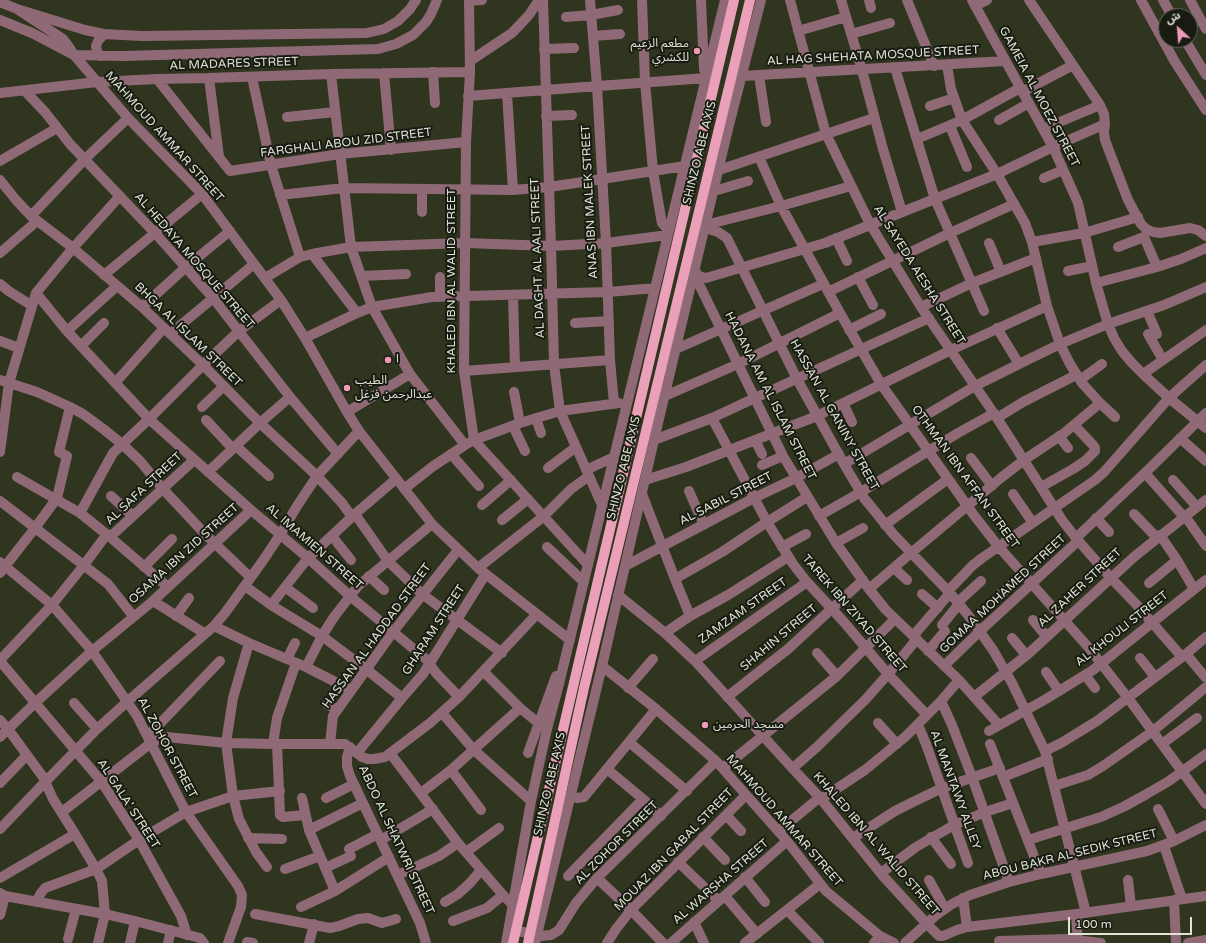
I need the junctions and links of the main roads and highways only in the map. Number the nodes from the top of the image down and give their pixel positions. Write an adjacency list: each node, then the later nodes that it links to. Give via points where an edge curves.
1 (734, 0): 3 (main road, SHINZO ABE AXIS)
2 (750, 0): 4 (main road, SHINZO ABE AXIS, via 586,680)
3 (512, 943)
4 (528, 943)

